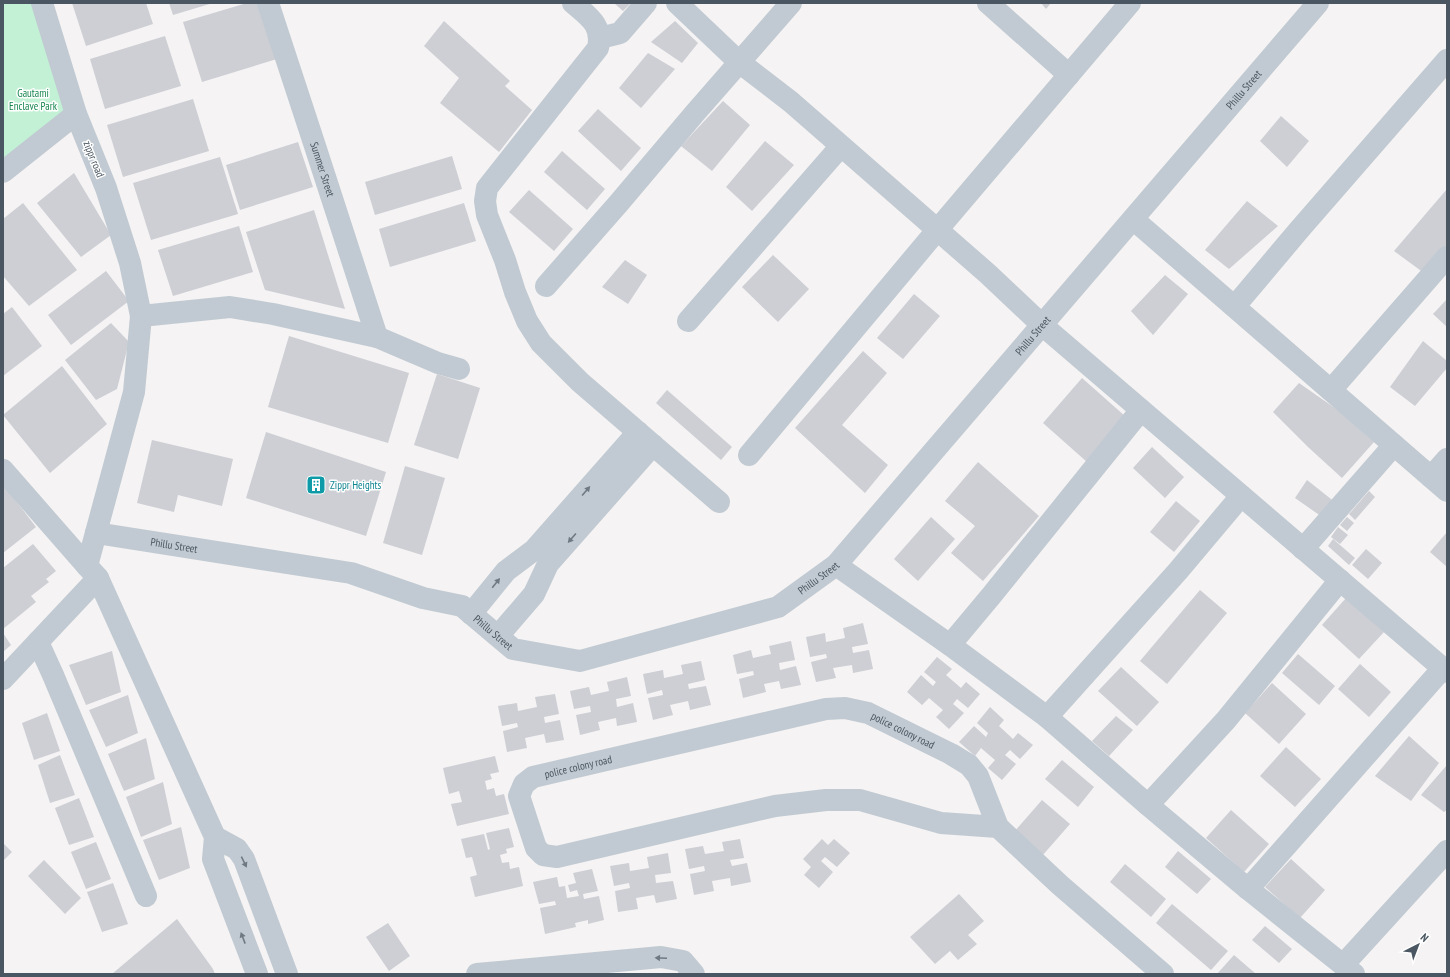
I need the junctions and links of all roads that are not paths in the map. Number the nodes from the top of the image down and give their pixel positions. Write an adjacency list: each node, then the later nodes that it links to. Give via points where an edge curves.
1 (42, 3): 14 (street, zippr road)
2 (268, 3): 25 (street, Summer Street)
3 (573, 3): 10 (street, via 594,21)
4 (646, 3): 10 (street, via 620,33)
5 (677, 3): 12 (street)
6 (791, 3): 12 (street)
7 (988, 3): 13 (street)
8 (1130, 3): 13 (street)
9 (1318, 3): 17 (street, Phillu Street)
10 (600, 38): 29 (street, via 598,48 589,60 487,188 484,201 515,292 541,344)
11 (1447, 60): 21 (street)
12 (739, 62): 15 (street, via 791,102); 20 (street)
13 (1069, 75): 18 (street)
14 (76, 114): 16 (street); 22 (street, zippr road, via 106,188 130,263)
15 (840, 146): 18 (street); 23 (street)
16 (3, 172)
17 (1133, 219): 21 (street); 24 (street, Phillu Street)
18 (938, 229): 24 (street); 31 (street)
19 (1447, 257): 27 (street)
20 (546, 286)
21 (1235, 306): 27 (street)
22 (141, 316): 25 (street, via 230,307); 38 (street, zippr road, via 134,392)
23 (688, 321)
24 (1042, 325): 28 (street); 40 (street, Phillu Street)
25 (377, 337): 26 (street, via 438,363)
26 (459, 369)
27 (1331, 390): 30 (street)
28 (1141, 410): 36 (street); 46 (street)
29 (645, 439): 37 (street); 43 (street, one-way to 29, via 506,571 534,550); 44 (street, one-way to 44, via 548,564 534,594)
30 (1394, 445): 34 (street); 39 (street)
31 (749, 455)
32 (1447, 459): 34 (street)
33 (3, 470): 41 (street)
34 (1431, 477): 35 (street)
35 (1447, 491)
36 (1241, 496): 39 (street); 49 (street, via 1178,571)
37 (719, 502)
38 (96, 533): 41 (street, zippr road); 43 (street, Phillu Street, via 352,573 423,598 462,606)
39 (1303, 549): 42 (street)
40 (836, 565): 44 (street, Phillu Street, via 778,607 580,661 513,648); 46 (street)
41 (92, 572): 45 (street); 52 (street)
42 (1340, 580): 47 (street); 50 (street, via 1226,720)
43 (471, 614): 44 (street, Phillu Street)
44 (498, 636)
45 (38, 642): 48 (street); 55 (street)
46 (950, 645): 49 (street)
47 (1445, 670): 54 (street)
48 (3, 679)
49 (1047, 717): 50 (street)
50 (1148, 805): 54 (street)
51 (998, 827): 51 (street, police colony road, via 978,776 969,765 868,713 845,708 826,709 533,777 524,784 519,796 536,848 543,855 557,857 775,806 826,800 860,800 941,823); 61 (street, police colony road, via 1060,885)
52 (215, 837): 57 (street, one-way to 52, via 213,859); 58 (street, one-way to 58, via 237,850 244,859)
53 (1447, 851): 56 (street)
54 (1248, 889): 56 (street)
55 (146, 896)
56 (1349, 969)
57 (257, 974)
58 (287, 974)
59 (478, 974): 60 (street, one-way to 59, via 683,961 661,957)
60 (694, 974)
61 (1163, 974)

